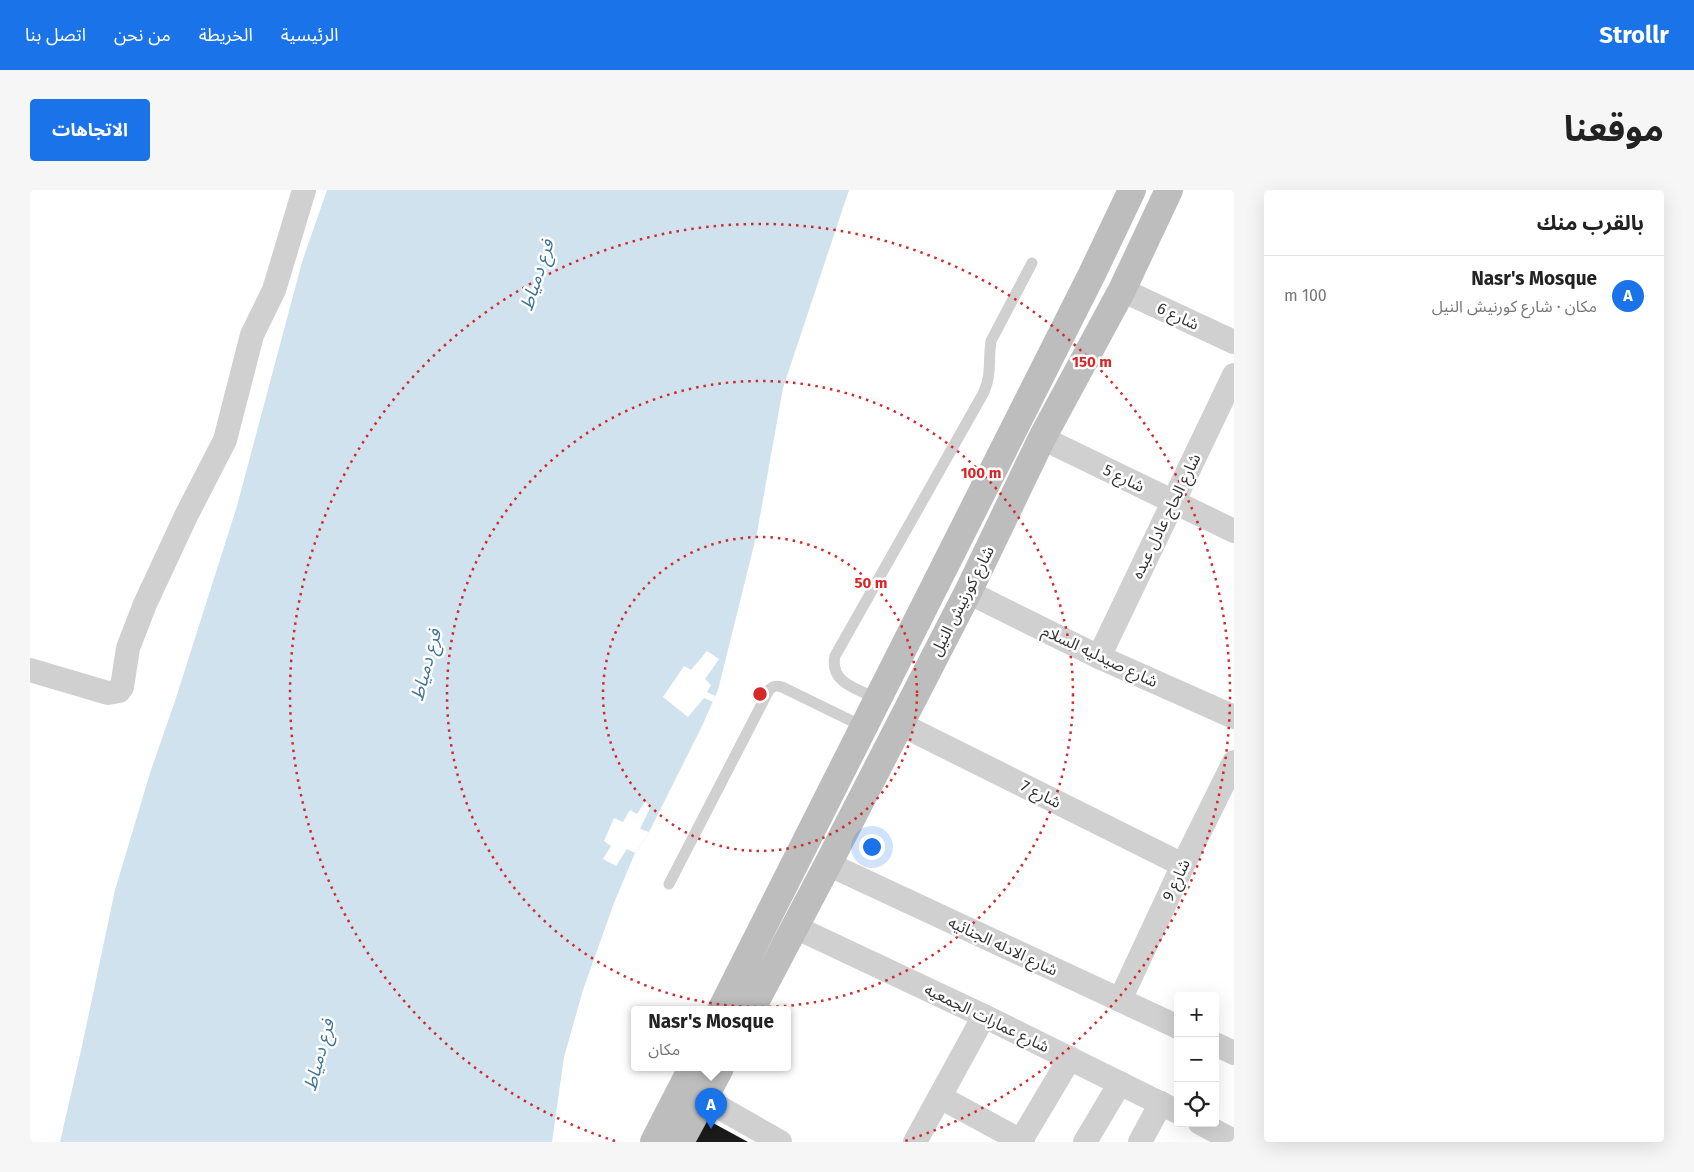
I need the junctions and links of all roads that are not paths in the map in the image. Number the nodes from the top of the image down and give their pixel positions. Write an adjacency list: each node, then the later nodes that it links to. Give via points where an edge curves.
1 (304, 190): 13 (street, via 274,290 252,335 225,440 145,604 128,648 122,687 119,692 108,693)
2 (1132, 190): 14 (main road, شارع كورنيش النيل)
3 (1169, 190): 5 (main road, شارع كورنيش النيل)
4 (1032, 263): 14 (lane, via 991,341 990,371 984,392 835,656 835,673 841,680)
5 (1122, 290): 6 (street, شارع 6); 8 (main road, شارع كورنيش النيل)
6 (1234, 342)
7 (1234, 375): 9 (street, شارع الحاج عادل عبده)
8 (1042, 438): 9 (street, شارع 5); 11 (main road, شارع كورنيش النيل)
9 (1173, 502): 10 (street, شارع 5); 12 (street, شارع الحاج عادل عبده)
10 (1234, 531)
11 (968, 592): 12 (street, شارع صيدليه السلام); 16 (main road, شارع كورنيش النيل)
12 (1099, 658): 15 (street, شارع صيدليه السلام)
13 (30, 670)
14 (878, 699): 17 (main road, شارع كورنيش النيل)
15 (1234, 717)
16 (900, 724): 19 (main road, شارع كورنيش النيل); 20 (street, شارع 7)
17 (864, 726): 21 (lane, via 782,687 772,687); 24 (main road, شارع كورنيش النيل)
18 (1234, 762): 20 (street, شارع 9)
19 (828, 864): 22 (main road, شارع كورنيش النيل); 23 (street, شارع الادله الجنائيه)
20 (1183, 865): 23 (street, شارع 9)
21 (669, 884)
22 (795, 927): 25 (main road, شارع كورنيش النيل); 26 (street, شارع عمارات الجمعيه)
23 (1120, 1000): 27 (street, شارع الادله الجنائيه)
24 (723, 1006)
25 (752, 1006)
26 (984, 1016): 30 (street, شارع عمارات الجمعيه); 35 (street)
27 (1174, 1025)
28 (1219, 1046): 29 (street)
29 (1234, 1053)
30 (1070, 1058): 33 (street, شارع عمارات الجمعيه); 43 (street)
31 (690, 1071): 39 (main road)
32 (718, 1071): 34 (main road)
33 (1120, 1083): 36 (street, شارع عمارات الجمعيه); 44 (street)
34 (703, 1098): 40 (main road); 41 (street)
35 (940, 1098): 42 (street); 43 (street)
36 (1170, 1108): 45 (street)
37 (1208, 1127): 38 (street)
38 (1234, 1141)
39 (654, 1142)
40 (680, 1142)
41 (780, 1142)
42 (915, 1142)
43 (1021, 1142)
44 (1085, 1142)
45 (1140, 1142)

